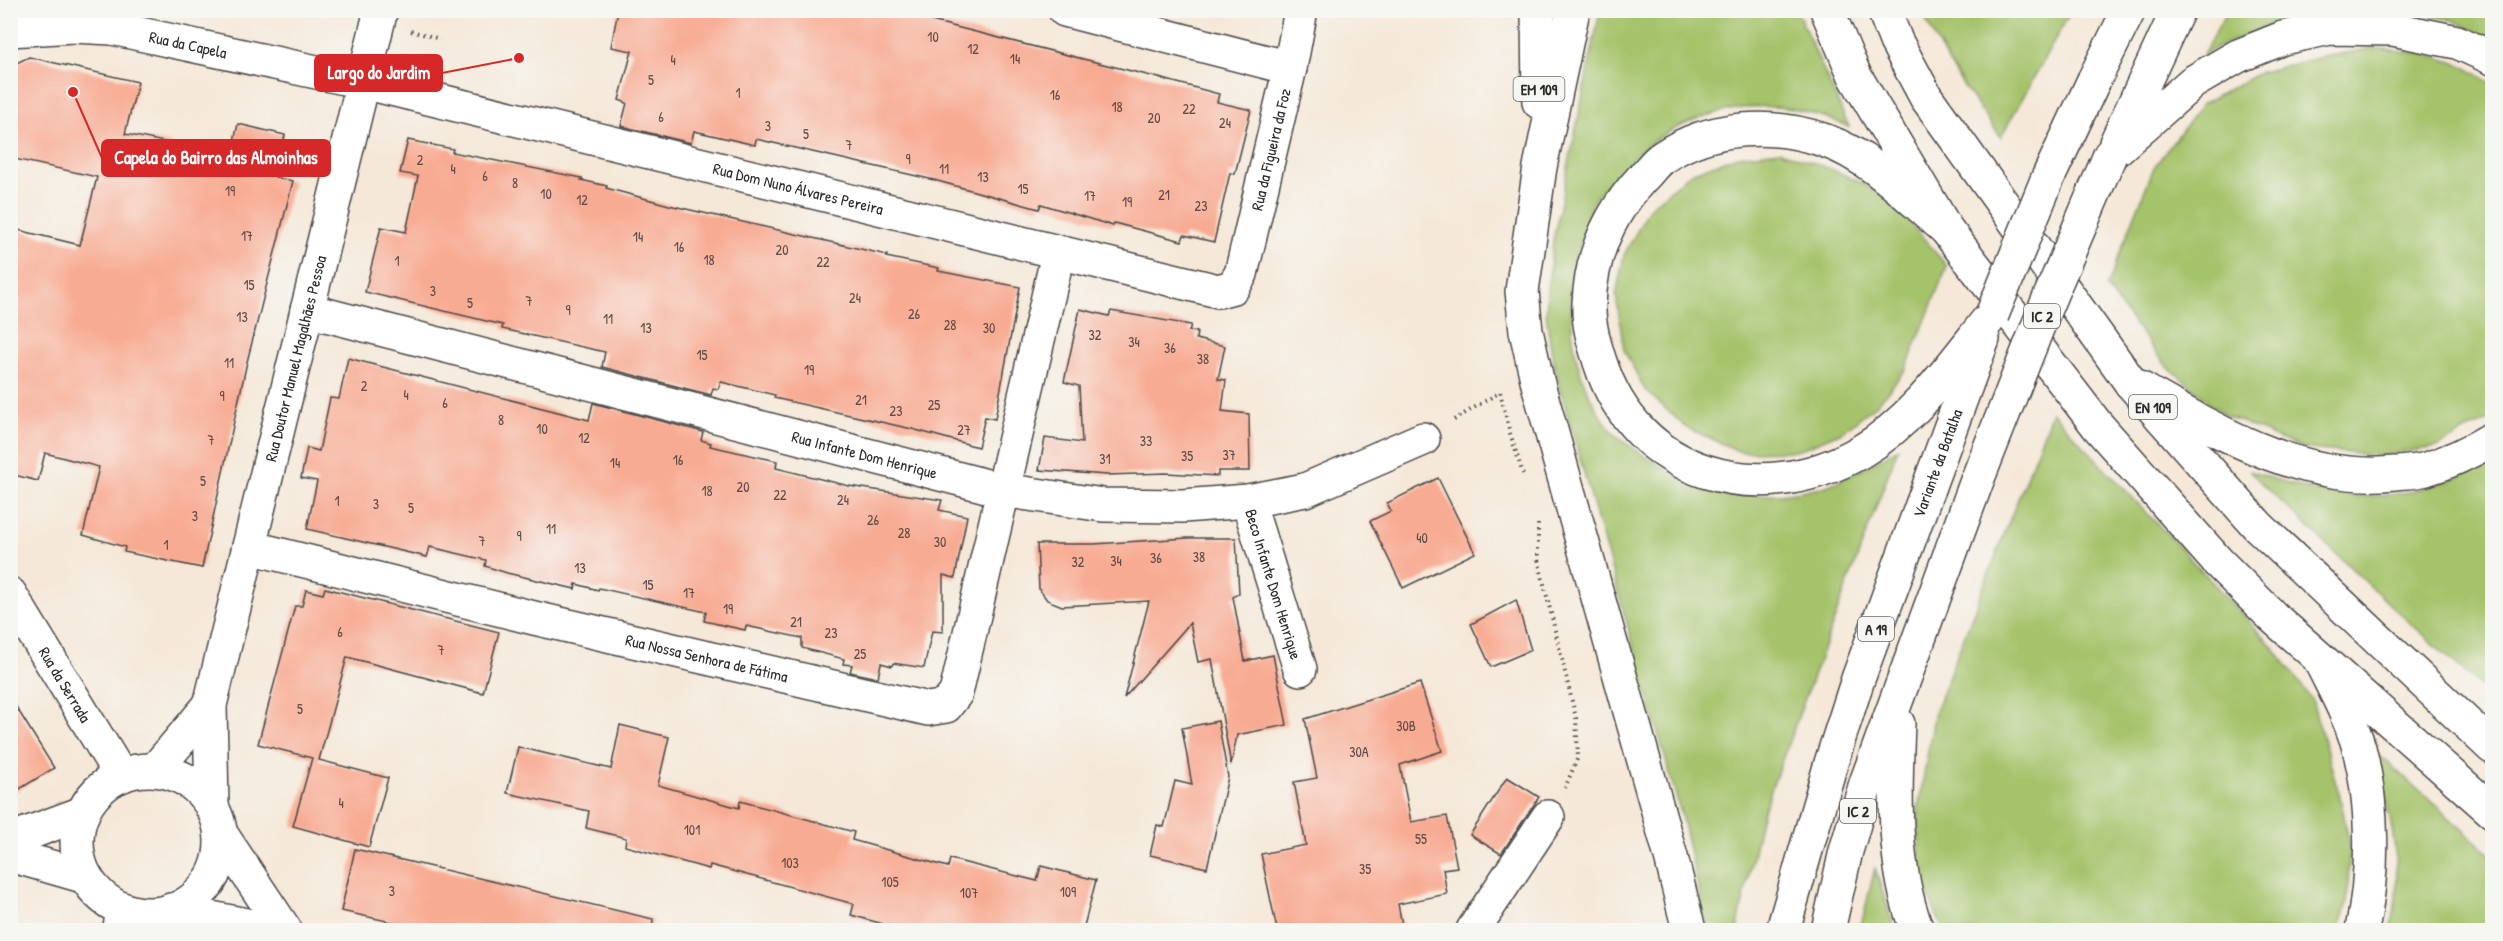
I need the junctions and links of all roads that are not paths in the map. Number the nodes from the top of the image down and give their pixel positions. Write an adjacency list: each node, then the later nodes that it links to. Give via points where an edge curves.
1 (381, 10): 13 (main road, Rua Doutor Manuel Magalhães Pessoa)
2 (1065, 10): 12 (main road)
3 (1301, 10): 12 (main road, Rua da Figueira da Foz)
4 (1538, 10): 15 (main road, EM 109)
5 (1573, 10): 15 (main road)
6 (1827, 10): 16 (main road, via 1860,85)
7 (1884, 10): 21 (main road, EN 109, via 1926,97)
8 (2129, 10): 20 (main road, Variante da Batalha / A 19, bridge, via 2047,180)
9 (2178, 10): 14 (main road, IC 2)
10 (10, 30): 13 (main road, Rua da Capela, via 112,28)
11 (2493, 58): 14 (main road, via 2457,42 2393,29 2330,28 2283,38 2238,56 2193,82)
12 (1290, 68): 18 (main road, Rua da Figueira da Foz, via 1241,274)
13 (363, 82): 17 (main road, Rua Dom Nuno Álvares Pereira); 19 (main road, Rua Doutor Manuel Magalhães Pessoa)
14 (2110, 155): 30 (main road, IC 2, bridge, via 1978,478)
15 (1540, 167): 47 (main road, via 1522,291 1526,331)
16 (1946, 229): 20 (main road, via 1860,158 1828,142 1788,130 1747,128 1704,137 1662,157 1630,191 1608,223 1595,263 1588,306 1606,383 1628,417 1656,445 1691,468 1731,478 1776,480 1820,470 1860,452 1898,423 1929,393); 28 (main road, via 2097,425 2154,491 2218,562)
17 (1058, 254): 18 (main road, Rua Dom Nuno Álvares Pereira, via 1218,291); 24 (main road, Rua Nossa Senhora de Fátima)
18 (1233, 286)
19 (307, 310): 24 (main road, Rua Infante Dom Henrique); 26 (main road, Rua Doutor Manuel Magalhães Pessoa)
20 (1992, 315): 48 (main road, Variante da Batalha / A 19, via 1858,679)
21 (2131, 383): 22 (main road, via 2255,450 2336,472 2381,474 2425,470); 32 (main road, EN 109, via 2258,525)
22 (2493, 439)
23 (1423, 440): 25 (main road, Rua Infante Dom Henrique, via 1305,490)
24 (1002, 490): 25 (main road, Rua Infante Dom Henrique, via 1103,505 1183,506); 26 (main road, Rua Nossa Senhora de Fátima, via 956,693 946,706 928,709)
25 (1248, 501): 29 (main road, Beco Infante Dom Henrique)
26 (249, 547): 31 (main road, Rua Doutor Manuel Magalhães Pessoa)
27 (10, 594): 34 (main road, Rua da Serrada)
28 (2320, 660): 35 (main road); 51 (main road, via 2359,749 2370,822 2369,897)
29 (1300, 669)
30 (1899, 696): 49 (main road, IC 2, via 1846,851); 50 (main road, via 1899,855)
31 (210, 705): 33 (main road, Rua Doutor Manuel Magalhães Pessoa); 38 (main road, Rua Doutor Manuel Magalhães Pessoa)
32 (2493, 747)
33 (155, 770): 34 (main road); 38 (main road, via 186,781 201,792)
34 (120, 776): 36 (main road, via 96,793)
35 (2493, 811)
36 (83, 813): 39 (main road); 41 (main road, via 77,834 78,856)
37 (1548, 817): 46 (main road)
38 (216, 821): 42 (main road, via 219,859 210,881 192,899); 45 (main road)
39 (10, 840)
40 (10, 855): 41 (main road)
41 (86, 877): 43 (main road)
42 (171, 910): 43 (main road); 44 (main road)
43 (122, 920)
44 (271, 930)
45 (285, 930)
46 (1473, 930)
47 (1689, 930)
48 (1783, 930)
49 (1828, 930)
50 (1917, 930)
51 (2362, 930)

